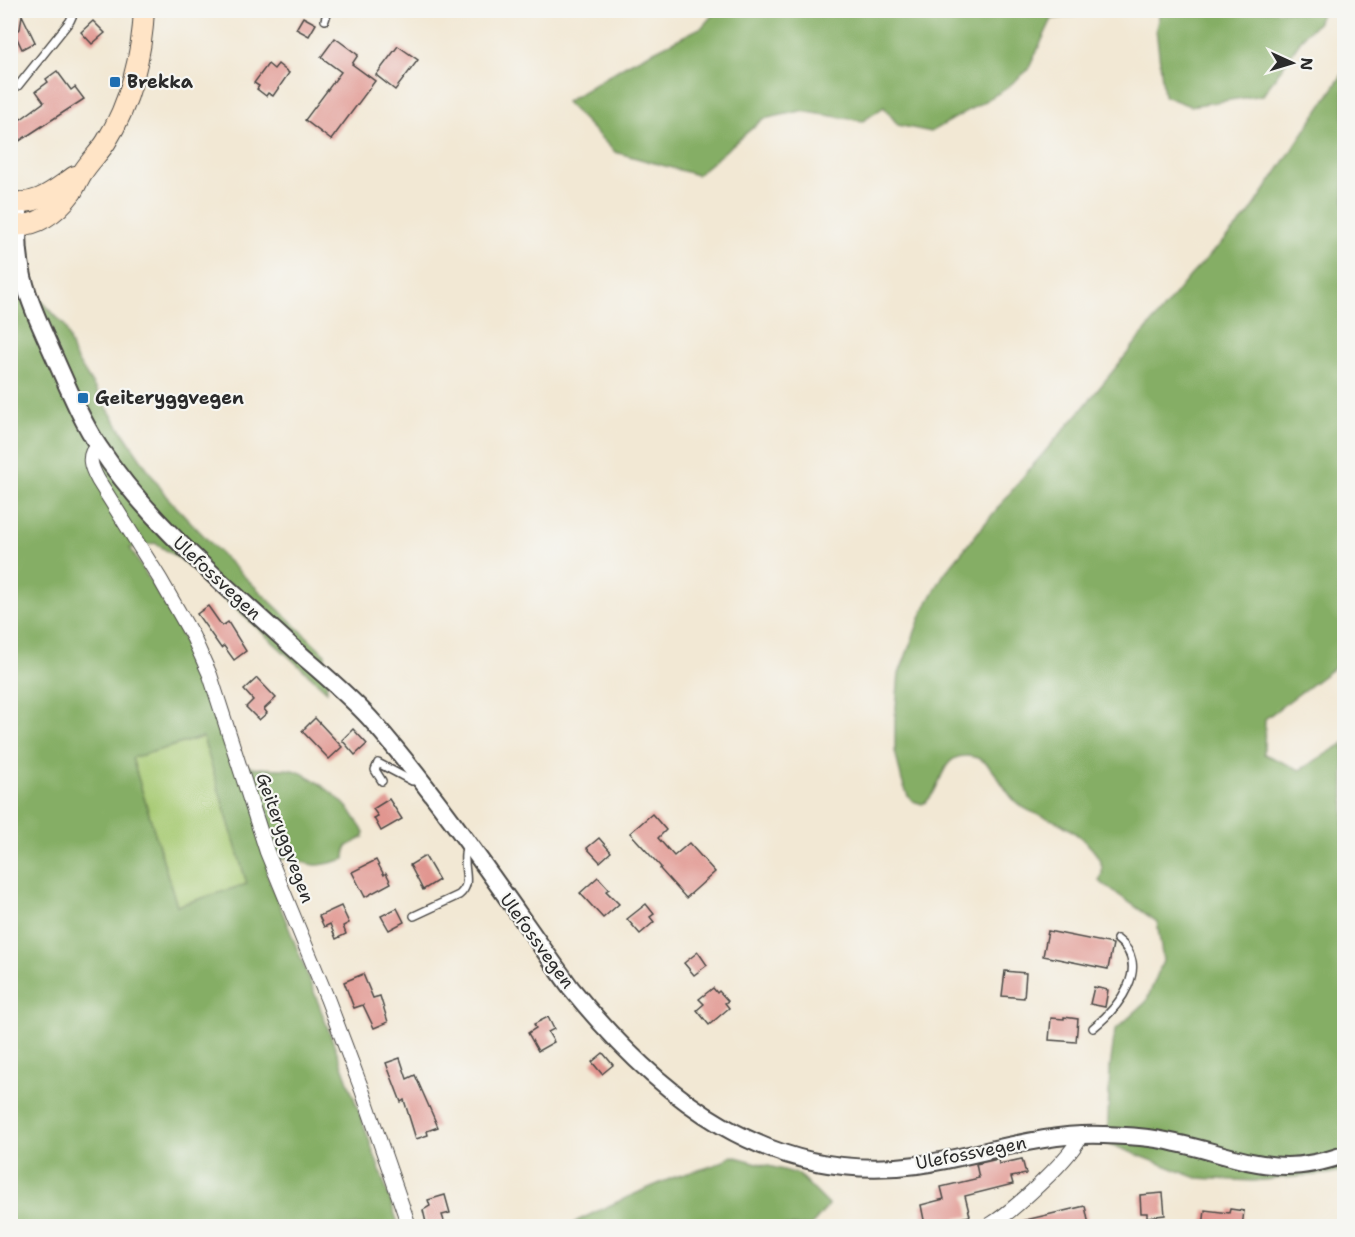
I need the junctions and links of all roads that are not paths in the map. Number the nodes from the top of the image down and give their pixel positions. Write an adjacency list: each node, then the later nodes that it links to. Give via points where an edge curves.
1 (75, 10): 5 (lane)
2 (144, 10): 6 (main road, via 137,63 123,108 106,141)
3 (328, 10): 4 (lane)
4 (325, 20)
5 (18, 86)
6 (83, 171): 7 (main road, via 43,198); 8 (main road, via 72,192 51,213 42,220)
7 (15, 202): 8 (street, Ulefossvegen)
8 (14, 225): 9 (street, Ulefossvegen, via 19,262 37,319)
9 (98, 445): 10 (street, Ulefossvegen, via 125,484 169,532 372,720); 18 (street, Geiteryggvegen, via 92,451 91,467 160,579 210,675 267,852 362,1090)
10 (421, 779): 11 (lane, via 412,781 378,763 375,770); 12 (street, Ulefossvegen)
11 (382, 781)
12 (467, 843): 13 (lane, via 464,860 468,879 464,890); 16 (street, Ulefossvegen, via 611,1035 655,1078 709,1118 749,1141 809,1161 861,1168 940,1161 1022,1142)
13 (414, 916)
14 (1118, 939): 15 (lane, via 1128,947 1133,960 1129,984 1110,1014)
15 (1093, 1028)
16 (1081, 1134): 17 (street, Ulefossvegen, via 1153,1138 1285,1166); 19 (street, via 1074,1148 1028,1195)
17 (1344, 1155)
18 (409, 1227)
19 (988, 1227)

